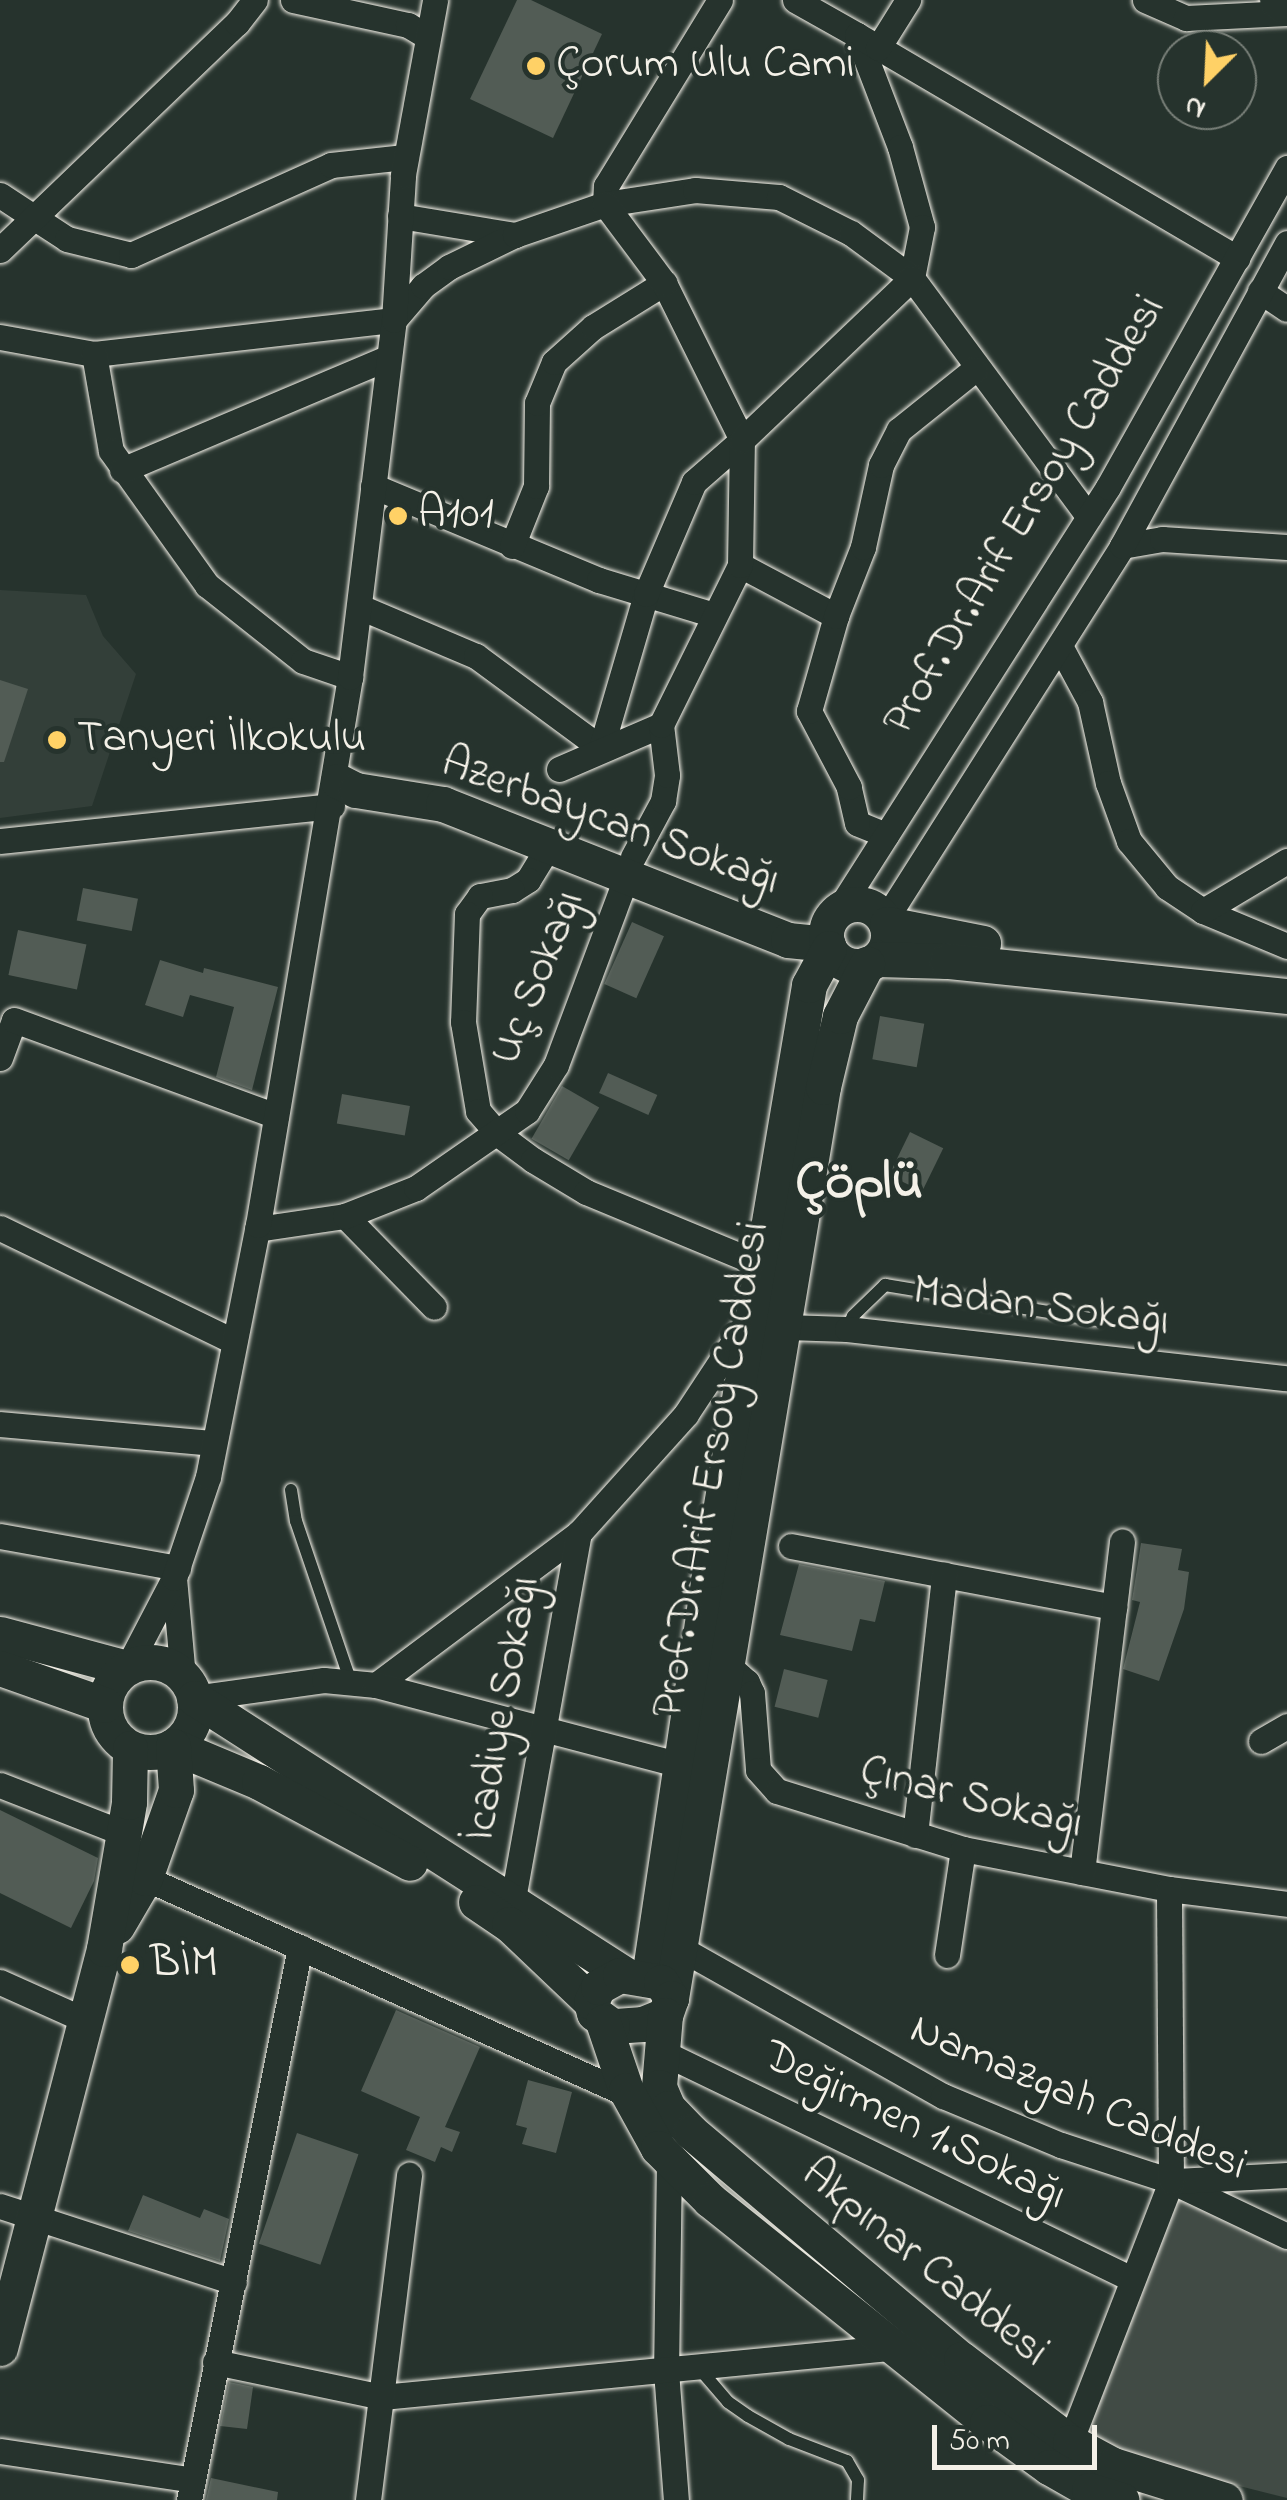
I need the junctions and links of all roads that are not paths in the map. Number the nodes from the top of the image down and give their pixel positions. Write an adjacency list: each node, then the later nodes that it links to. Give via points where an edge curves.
1 (256, 0): 17 (street)
2 (293, 0): 10 (street, via 408,25)
3 (435, 0): 10 (street)
4 (720, 0): 15 (street, via 606,186)
5 (795, 0): 11 (street)
6 (908, 0): 11 (street)
7 (1145, 0): 9 (street, via 1186,18)
8 (1276, 0): 9 (main road)
9 (1287, 10)
10 (428, 37): 12 (street)
11 (867, 41): 21 (street); 22 (street, via 922,227)
12 (406, 157): 16 (street); 17 (street, via 331,165 131,254 67,239)
13 (1287, 168): 21 (street, Prof.Dr.Arif Ersoy Caddesi)
14 (0, 195): 17 (street)
15 (605, 204): 18 (street); 22 (street, via 695,190 779,197 852,233); 23 (street)
16 (400, 216): 18 (street); 26 (street)
17 (36, 218): 20 (street)
18 (515, 235): 26 (street, via 449,267)
19 (1287, 243): 24 (street, Prof.Dr.Arif Ersoy Caddesi)
20 (0, 250)
21 (1237, 258): 34 (street, Prof.Dr.Arif Ersoy Caddesi)
22 (912, 278): 30 (street); 31 (street)
23 (664, 283): 31 (street); 35 (street, via 593,327 554,362 536,403 536,486)
24 (1260, 291): 25 (street); 36 (street, Prof.Dr.Arif Ersoy Caddesi)
25 (1287, 310)
26 (394, 320): 28 (street); 29 (street)
27 (0, 338): 28 (street)
28 (94, 354): 32 (street, via 111,451)
29 (388, 358): 32 (street); 33 (street)
30 (975, 368): 34 (street); 42 (street, via 899,430 881,466 863,547)
31 (742, 440): 38 (street); 39 (street, via 694,482)
32 (122, 470): 44 (street, via 207,585 303,662)
33 (373, 486): 35 (street); 40 (street)
34 (1089, 517): 49 (street, Prof.Dr.Arif Ersoy Caddesi)
35 (512, 546): 39 (street)
36 (1122, 546): 37 (street, via 1162,539); 43 (street, Prof.Dr.Arif Ersoy Caddesi)
37 (1287, 547)
38 (740, 565): 41 (street); 42 (street)
39 (646, 594): 41 (street); 46 (street)
40 (360, 607): 44 (street); 46 (street, via 476,656)
41 (714, 614): 45 (street)
42 (836, 616): 49 (street, via 809,711 849,787 856,823)
43 (1060, 646): 54 (street, via 1090,702 1129,840 1166,887); 55 (street, Prof.Dr.Arif Ersoy Caddesi)
44 (350, 677): 48 (street)
45 (662, 725): 46 (street); 53 (street, Uç Sokağı, via 663,801)
46 (601, 748): 47 (street)
47 (558, 769)
48 (332, 806): 50 (street); 62 (street)
49 (886, 835): 56 (street, Prof.Dr.Arif Ersoy Caddesi)
50 (0, 841)
51 (550, 844): 53 (main road, Azerbaycan Sokağı); 53 (main road, Azerbaycan Sokağı, via 443,804 356,790 338,780 390,775 446,781); 63 (street, via 528,880 480,896 468,914 463,1022 478,1111)
52 (1287, 861): 54 (street)
53 (630, 866): 56 (main road, Azerbaycan Sokağı); 63 (street, Uç Sokağı, via 556,1065 526,1110)
54 (1203, 912): 57 (street)
55 (886, 922): 56 (main road, via 860,903); 58 (main road, via 889,939); 59 (main road, via 975,942)
56 (831, 932): 58 (main road, via 844,963); 67 (main road, Prof.Dr.Arif Ersoy Caddesi, via 809,985)
57 (1287, 946)
58 (872, 962): 60 (main road, via 947,960); 71 (main road, Prof.Dr.Arif Ersoy Caddesi, via 833,1040)
59 (1287, 975)
60 (1287, 996)
61 (0, 1058): 62 (street, via 14,1020)
62 (276, 1116): 66 (street)
63 (498, 1134): 64 (street, Uç Sokağı, via 416,1188); 67 (street, via 586,1192)
64 (345, 1216): 66 (street, Uç Sokağı); 68 (street)
65 (0, 1228): 73 (street)
66 (257, 1229): 73 (street)
67 (762, 1265): 69 (main road, Prof.Dr.Arif Ersoy Caddesi)
68 (434, 1306)
69 (754, 1311): 78 (street, via 686,1414); 97 (main road, Prof.Dr.Arif Ersoy Caddesi)
70 (1096, 1320): 72 (lane, via 885,1286)
71 (786, 1327): 72 (street, Madan Sokağı); 86 (main road, Prof.Dr.Arif Ersoy Caddesi)
72 (847, 1329): 74 (street, Madan Sokağı)
73 (233, 1340): 76 (street)
74 (1287, 1378)
75 (0, 1424): 76 (street)
76 (213, 1442): 82 (street)
77 (291, 1490): 89 (lane, via 296,1521)
78 (579, 1533): 89 (street); 93 (street, İcadiye Sokağı)
79 (0, 1536): 82 (street)
80 (1122, 1541): 84 (street)
81 (791, 1546): 83 (street)
82 (176, 1573): 88 (street); 90 (street)
83 (944, 1575): 84 (street); 100 (street)
84 (1114, 1606): 102 (street)
85 (0, 1634): 88 (main road)
86 (728, 1666): 100 (street, Çınar Sokağı, via 752,1694 758,1770 765,1782 777,1792); 108 (main road, Prof.Dr.Arif Ersoy Caddesi)
87 (0, 1668): 91 (main road)
88 (127, 1668): 90 (main road, via 156,1662); 91 (main road)
89 (364, 1684): 90 (street); 93 (street)
90 (189, 1687): 95 (main road, via 194,1719); 105 (main road)
91 (104, 1706): 96 (main road, via 112,1733)
92 (1287, 1726): 94 (street)
93 (546, 1732): 97 (street); 105 (street, İcadiye Sokağı)
94 (1261, 1741)
95 (173, 1746): 96 (main road, via 150,1753); 103 (main road, via 176,1790); 113 (main road, Akpınar Caddesi, via 259,1782 438,1878 509,1924)
96 (130, 1748): 99 (main road)
97 (681, 1765): 112 (main road, Prof.Dr.Arif Ersoy Caddesi)
98 (0, 1785): 99 (street)
99 (123, 1833): 109 (main road)
100 (915, 1835): 101 (street, Çınar Sokağı)
101 (963, 1849): 102 (street, Çınar Sokağı); 110 (street)
102 (1082, 1872): 104 (street, Çınar Sokağı)
103 (144, 1878): 107 (street); 109 (main road)
104 (1170, 1889): 106 (street, Çınar Sokağı); 120 (street)
105 (513, 1899): 112 (main road)
106 (1287, 1904)
107 (300, 1947): 116 (street); 125 (street)
108 (680, 1948): 112 (main road, Prof.Dr.Arif Ersoy Caddesi); 120 (street, Namazgah Caddesi, via 943,2096 1060,2145)
109 (104, 1949): 114 (main road)
110 (947, 1955)
111 (0, 1982): 114 (street)
112 (653, 1991): 113 (main road, via 628,2028); 113 (main road, via 598,1987); 115 (main road, Akpınar Caddesi)
113 (597, 2012): 116 (main road, Akpınar Caddesi)
114 (85, 2020): 122 (main road)
115 (662, 2052): 124 (street, Değirmen 1.Sokağı); 132 (main road, Akpınar Caddesi, via 659,2087 691,2132)
116 (629, 2096): 117 (main road, Akpınar Caddesi)
117 (668, 2160): 127 (main road, Akpınar Caddesi); 130 (street)
118 (409, 2175): 131 (street)
119 (1287, 2176): 120 (street)
120 (1171, 2181): 123 (street, Namazgah Caddesi); 124 (street)
121 (0, 2206): 122 (street)
122 (34, 2218): 125 (street); 126 (main road)
123 (1287, 2236)
124 (1130, 2278): 132 (street)
125 (234, 2282): 128 (street)
126 (0, 2348)
127 (889, 2348): 129 (street); 138 (main road, Akpınar Caddesi, via 1049,2467)
128 (215, 2362): 131 (street); 134 (street)
129 (698, 2367): 130 (street); 137 (lane, via 748,2416 847,2461 858,2480)
130 (666, 2371): 131 (street); 136 (street)
131 (382, 2396): 135 (street)
132 (1070, 2442): 139 (main road, Akpınar Caddesi, via 1112,2465)
133 (0, 2451): 134 (street)
134 (191, 2490)
135 (368, 2500)
136 (676, 2500)
137 (857, 2500)
138 (1121, 2500)
139 (1225, 2500)

